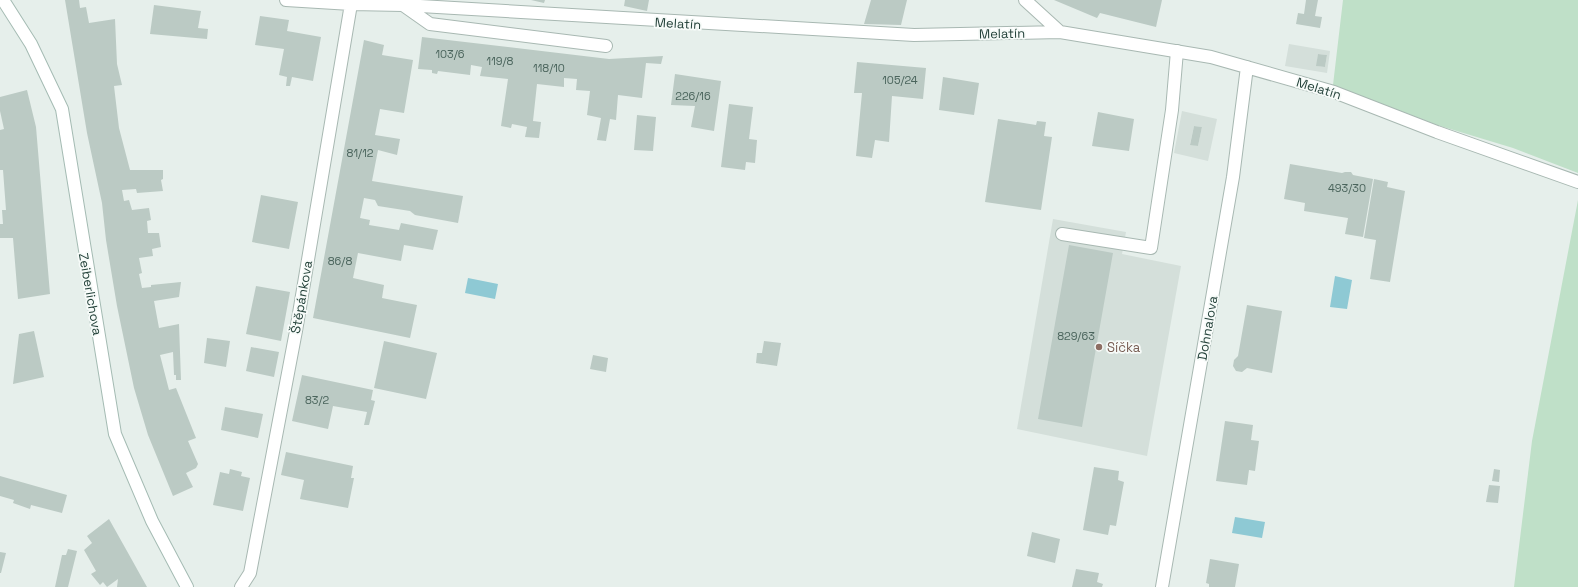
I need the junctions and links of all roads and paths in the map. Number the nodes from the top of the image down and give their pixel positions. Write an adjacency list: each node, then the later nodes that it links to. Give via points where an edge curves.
1 (3, 0): 12 (street, Zeiberlichova, via 31,44 62,109 115,434 152,522)
2 (286, 0): 4 (street, Melatín)
3 (1025, 0): 6 (street)
4 (351, 4): 5 (street, Melatín); 13 (street, Štěpánkova, via 296,330 250,573)
5 (403, 5): 6 (street, Melatín, via 914,35); 7 (street, via 430,24)
6 (1060, 32): 8 (street, Melatín)
7 (606, 46)
8 (1177, 51): 9 (street, Melatín); 11 (street, via 1172,110 1151,248)
9 (1247, 67): 10 (street, Melatín, via 1334,92); 14 (street, Dohnalova, via 1233,177)
10 (1578, 182)
11 (1062, 234)
12 (187, 587)
13 (241, 587)
14 (1162, 587)

